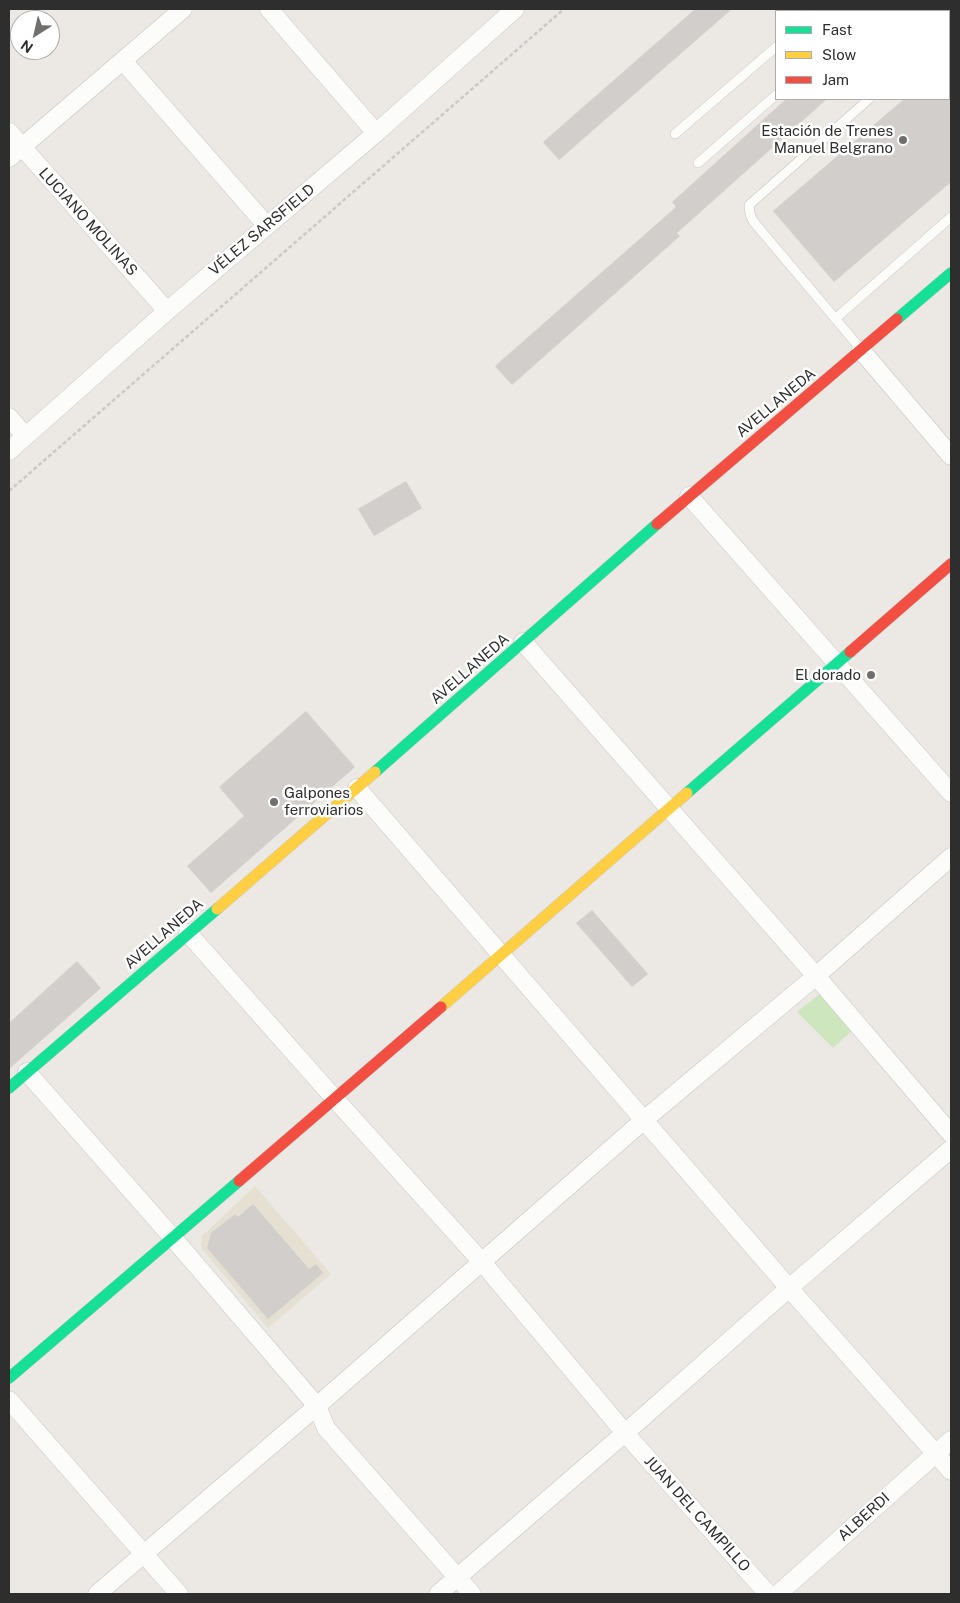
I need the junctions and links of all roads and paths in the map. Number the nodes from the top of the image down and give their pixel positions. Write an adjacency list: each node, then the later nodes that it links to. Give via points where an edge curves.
1 (183, 9): 6 (street)
2 (269, 9): 10 (street)
3 (515, 9): 10 (street, VÉLEZ SARSFIELD)
4 (564, 9): 24 (path)
5 (775, 48): 11 (lane)
6 (123, 60): 12 (street); 15 (street)
7 (775, 96): 13 (lane)
8 (868, 100): 18 (lane, via 749,205 753,221)
9 (9, 132): 12 (street, LUCIANO MOLINAS)
10 (376, 133): 15 (street, VÉLEZ SARSFIELD)
11 (675, 134)
12 (15, 153): 17 (street, LUCIANO MOLINAS)
13 (698, 164)
14 (951, 217): 18 (lane)
15 (267, 226): 17 (street, VÉLEZ SARSFIELD)
16 (951, 272): 19 (street, AVELLANEDA)
17 (167, 311): 21 (street, VÉLEZ SARSFIELD)
18 (835, 319): 19 (lane)
19 (861, 350): 23 (street); 25 (street, AVELLANEDA)
20 (9, 417): 21 (street)
21 (25, 436): 22 (street, VÉLEZ SARSFIELD)
22 (9, 451)
23 (951, 456)
24 (9, 491)
25 (689, 496): 27 (street, AVELLANEDA); 28 (street)
26 (951, 564): 28 (street)
27 (524, 642): 29 (street, AVELLANEDA); 31 (street)
28 (837, 663): 30 (street); 31 (street)
29 (356, 788): 33 (street, AVELLANEDA); 34 (street)
30 (951, 793)
31 (668, 808): 34 (street); 35 (street)
32 (951, 857): 35 (street)
33 (188, 933): 36 (street, AVELLANEDA); 38 (street, JUAN DEL CAMPILLO)
34 (501, 955): 38 (street); 39 (street)
35 (816, 976): 39 (street); 40 (street)
36 (28, 1072): 37 (street, AVELLANEDA); 42 (street)
37 (9, 1088)
38 (334, 1099): 42 (street); 43 (street, JUAN DEL CAMPILLO)
39 (644, 1120): 43 (street); 44 (street)
40 (951, 1134)
41 (951, 1149): 44 (street)
42 (173, 1238): 45 (street); 47 (street)
43 (482, 1262): 47 (street); 48 (street, JUAN DEL CAMPILLO)
44 (789, 1288): 48 (street); 50 (street)
45 (9, 1378)
46 (9, 1400): 52 (street)
47 (317, 1406): 52 (street); 53 (street, via 326,1428)
48 (625, 1433): 53 (street); 58 (street, JUAN DEL CAMPILLO)
49 (951, 1440): 50 (street, ALBERDI)
50 (936, 1453): 51 (street); 59 (street, ALBERDI)
51 (951, 1471)
52 (144, 1554): 54 (street); 55 (street)
53 (457, 1577): 56 (street); 57 (street)
54 (97, 1594)
55 (179, 1594)
56 (438, 1594)
57 (472, 1594)
58 (768, 1594)
59 (778, 1594)

